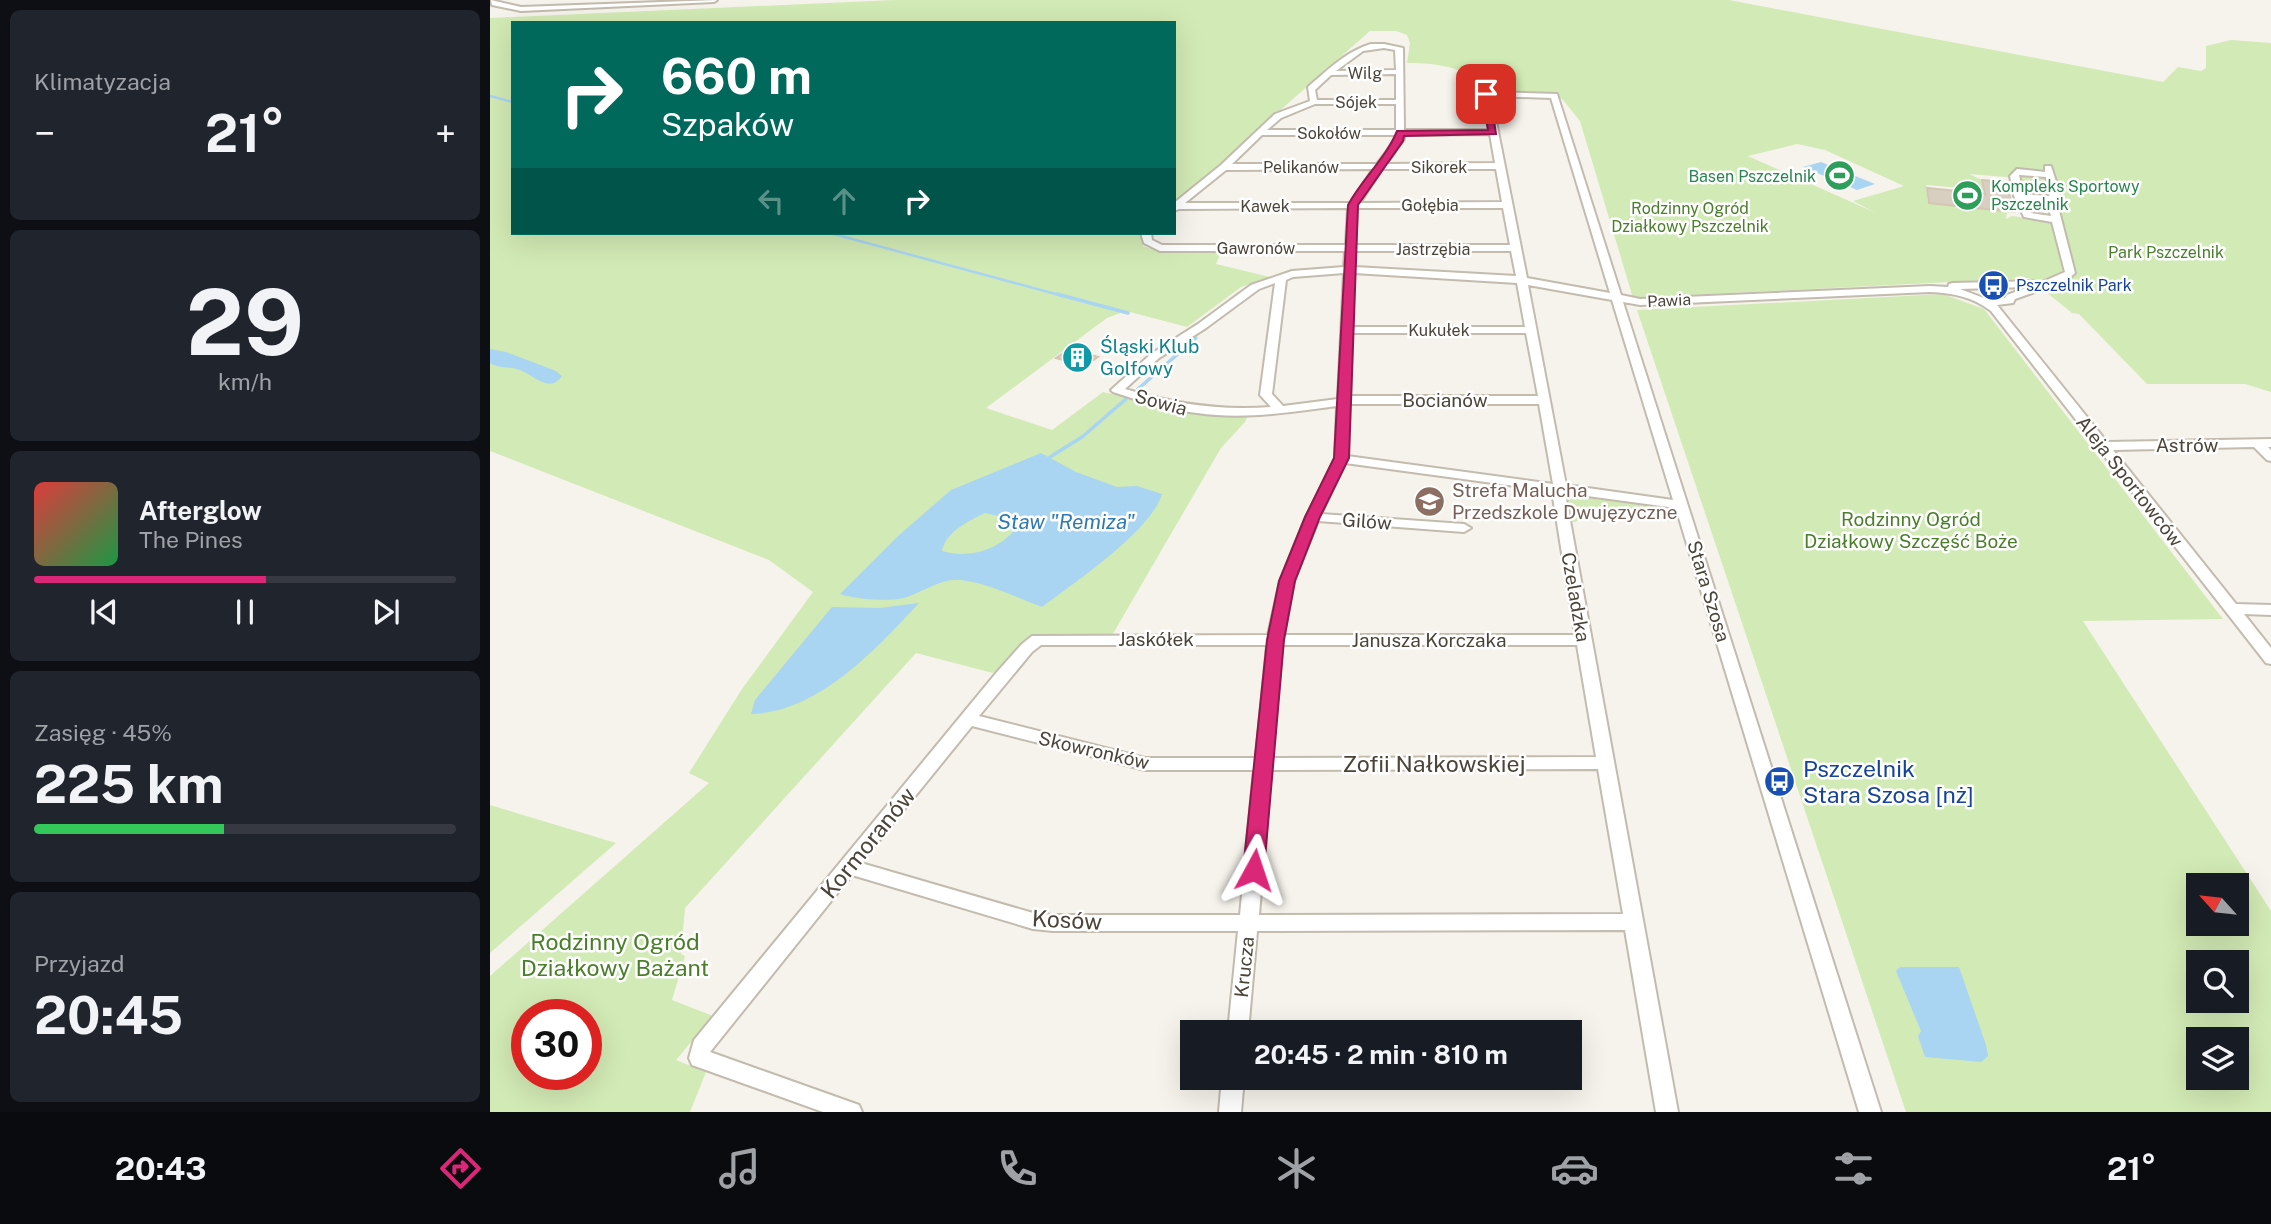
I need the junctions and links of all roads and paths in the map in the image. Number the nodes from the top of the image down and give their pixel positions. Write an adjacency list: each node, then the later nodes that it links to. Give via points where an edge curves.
1 (494, 0): 6 (street)
2 (537, 0): 6 (street)
3 (630, 0): 5 (street)
4 (714, 0): 5 (street)
5 (611, 5): 6 (street)
6 (500, 7)
7 (1400, 72): 8 (street, Wilg); 8 (street, via 1399,48 1382,44 1362,46); 11 (street)
8 (1331, 73): 10 (street, via 1311,89)
9 (1483, 89): 12 (street, Czeladzka); 35 (street, Stara Szosa, via 1554,96)
10 (1314, 102): 11 (street, Sójek); 14 (street, via 1278,116)
11 (1399, 102): 13 (street)
12 (1493, 132): 13 (street, Sokołów); 15 (street, Czeladzka)
13 (1400, 133): 14 (street, Sokołów); 17 (street)
14 (1258, 134): 16 (street)
15 (1499, 166): 17 (street, Sikorek); 21 (street, Czeladzka)
16 (1224, 167): 17 (street, Pelikanów); 22 (street)
17 (1378, 167): 20 (street)
18 (2019, 196): 19 (street); 19 (street, via 2017,172 2049,172 2055,194); 23 (street, via 2027,215)
19 (2051, 199): 23 (street)
20 (1353, 205): 21 (street, Gołębia); 22 (street, Kawek); 25 (street, Krucza)
21 (1507, 205): 26 (street, Czeladzka)
22 (1176, 207)
23 (2056, 220): 30 (street, via 2070,273)
24 (1146, 235): 25 (street, Gawronów, via 1147,241 1160,248)
25 (1351, 248): 26 (street, Jastrzębia); 27 (street, Krucza)
26 (1516, 248): 29 (street, Czeladzka)
27 (1349, 270): 28 (street, Sowia, via 1292,274); 29 (street, Pawia); 37 (street, Krucza)
28 (1281, 279): 41 (street, via 1266,395); 41 (street, Sowia, via 1255,287 1155,356 1117,390 1200,412)
29 (1522, 281): 35 (street, Pawia); 38 (street, Czeladzka)
30 (2043, 284): 32 (street); 34 (street)
31 (1978, 285): 32 (street); 33 (street); 36 (street, via 1975,290)
32 (1993, 285): 34 (street, via 2007,290)
33 (1930, 289): 35 (street, Pawia); 36 (street, Pawia)
34 (2011, 297): 36 (street, via 2009,301)
35 (1619, 300): 47 (street, Stara Szosa)
36 (1984, 301): 43 (street, Aleja Sportowców)
37 (1347, 330): 38 (street, Kukułek); 40 (street, Krucza)
38 (1531, 330): 39 (street, Czeladzka)
39 (1545, 400): 40 (street, Bocianów); 46 (street, Czeladzka)
40 (1344, 401): 41 (street, Sowia); 45 (street, Krucza)
41 (1280, 410)
42 (2265, 444): 43 (street, Astrów); 44 (street)
43 (2103, 446): 50 (street, Aleja Sportowców)
44 (2271, 457)
45 (1341, 458): 46 (street); 48 (street, Krucza)
46 (1559, 488): 47 (street); 54 (street, Czeladzka)
47 (1682, 505): 67 (street, Stara Szosa)
48 (1312, 517): 49 (street, Gilów); 53 (street, Krucza, via 1287,581)
49 (1464, 528)
50 (2232, 609): 51 (street); 55 (street, Aleja Sportowców)
51 (2271, 610)
52 (1037, 640): 53 (street, Jaskółek); 56 (street, Kormoranów)
53 (1275, 640): 54 (street, Janusza Korczaka); 58 (street, Krucza)
54 (1583, 640): 57 (street, Czeladzka)
55 (2271, 659)
56 (968, 719): 58 (street, Skowronków, via 1145,764); 59 (street, Kormoranów)
57 (1606, 763): 58 (street, Zofii Nałkowskiej); 61 (street, Czeladzka)
58 (1263, 765): 60 (street, Krucza)
59 (849, 867): 60 (street, Kosów, via 1033,921); 64 (street, Kormoranów, via 701,1047 699,1058)
60 (1249, 922): 61 (street, Kosów); 62 (street, Krucza)
61 (1634, 922): 66 (street, Czeladzka)
62 (1239, 1020)
63 (1232, 1090): 65 (street)
64 (851, 1112)
65 (1230, 1112)
66 (1667, 1112)
67 (1870, 1112)

